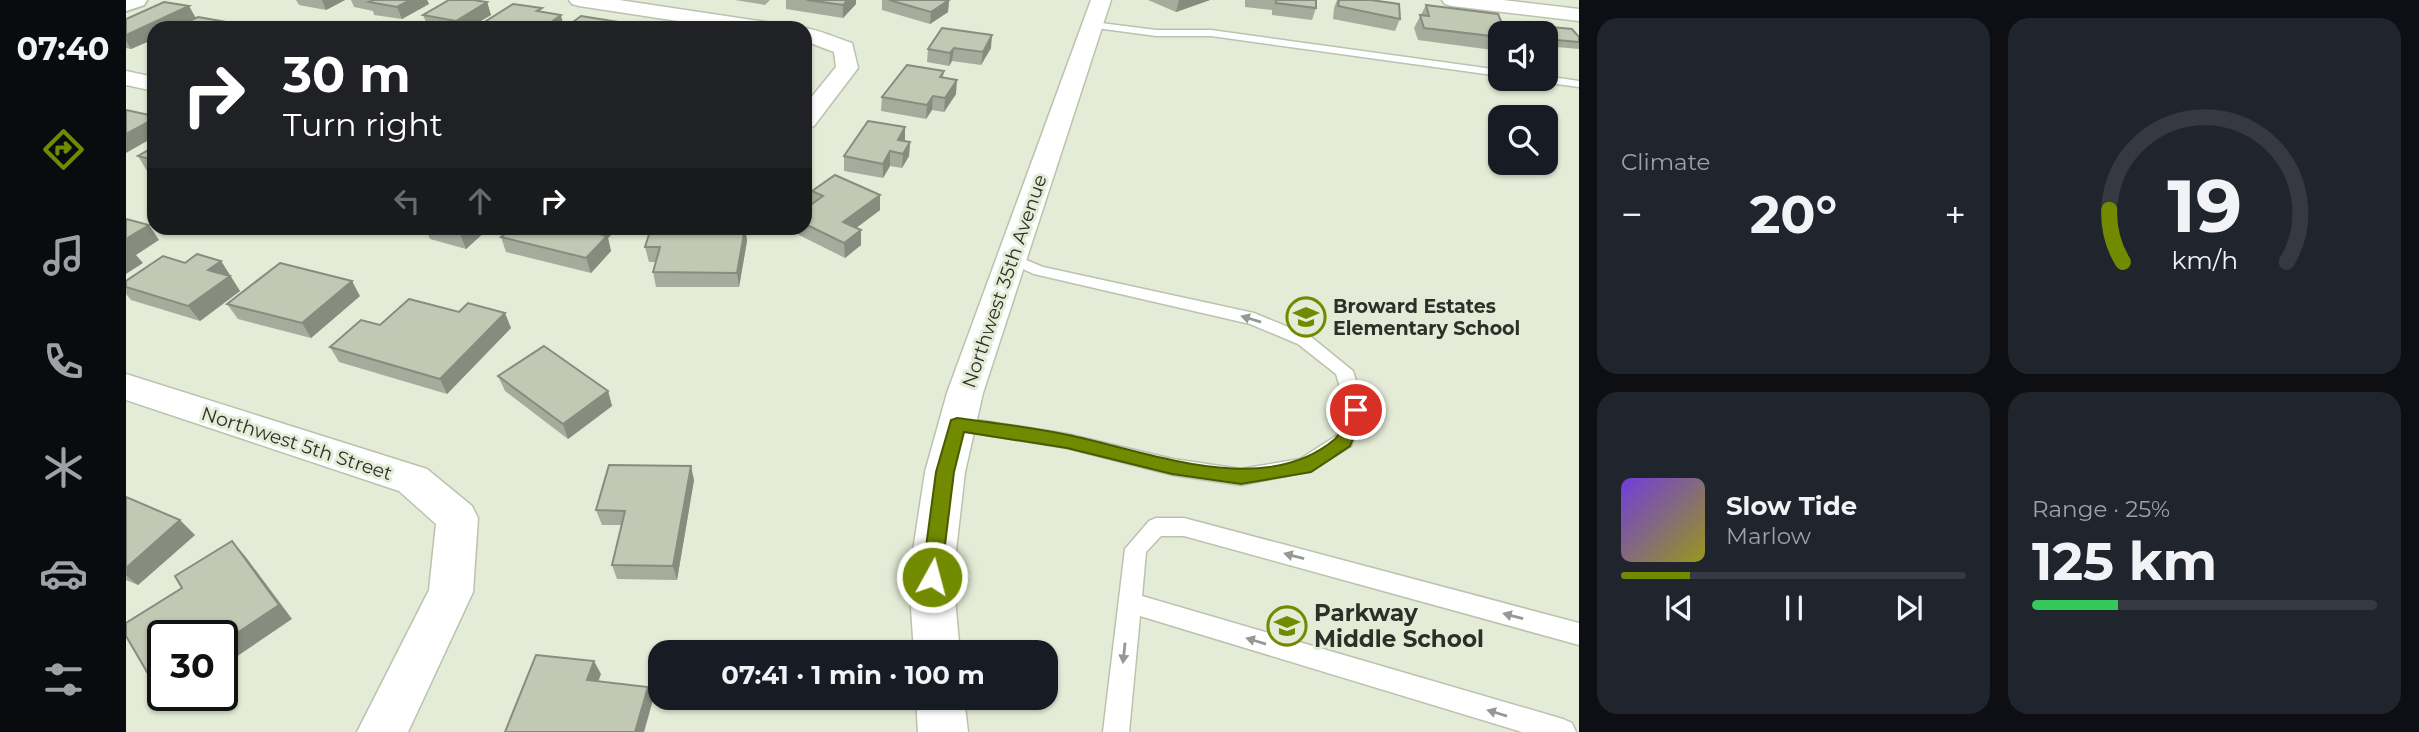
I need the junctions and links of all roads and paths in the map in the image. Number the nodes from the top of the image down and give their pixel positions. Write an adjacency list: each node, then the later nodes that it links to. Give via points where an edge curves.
1 (136, 0): 4 (street)
2 (579, 0): 7 (street)
3 (1452, 0): 6 (street)
4 (126, 4)
5 (1097, 12): 9 (lane, via 1156,33 1211,33); 17 (street, Northwest 35th Avenue)
6 (1579, 15)
7 (718, 21)
8 (812, 37): 16 (street, via 844,48 847,68)
9 (1488, 71)
10 (126, 78): 12 (street)
11 (1558, 81): 14 (lane)
12 (147, 82)
13 (1558, 84): 15 (lane)
14 (1579, 84)
15 (1579, 94)
16 (812, 112)
17 (1012, 259): 19 (street, Northwest 35th Avenue); 19 (lane, one-way to 17, via 1241,477 1304,467 1344,441 1356,410 1344,371 1304,340 1254,319 1039,271)
18 (126, 387): 24 (street, Northwest 5th Street, via 413,480 457,518 451,593)
19 (957, 424): 22 (street, Northwest 35th Avenue, via 945,472 932,577)
20 (1130, 603): 21 (lane, one-way to 20, via 1184,527 1156,527 1136,549); 26 (lane, one-way to 26); 27 (lane, one-way to 20)
21 (1579, 634)
22 (936, 640)
23 (941, 710): 25 (street)
24 (382, 732)
25 (943, 732)
26 (1116, 732)
27 (1563, 732)

